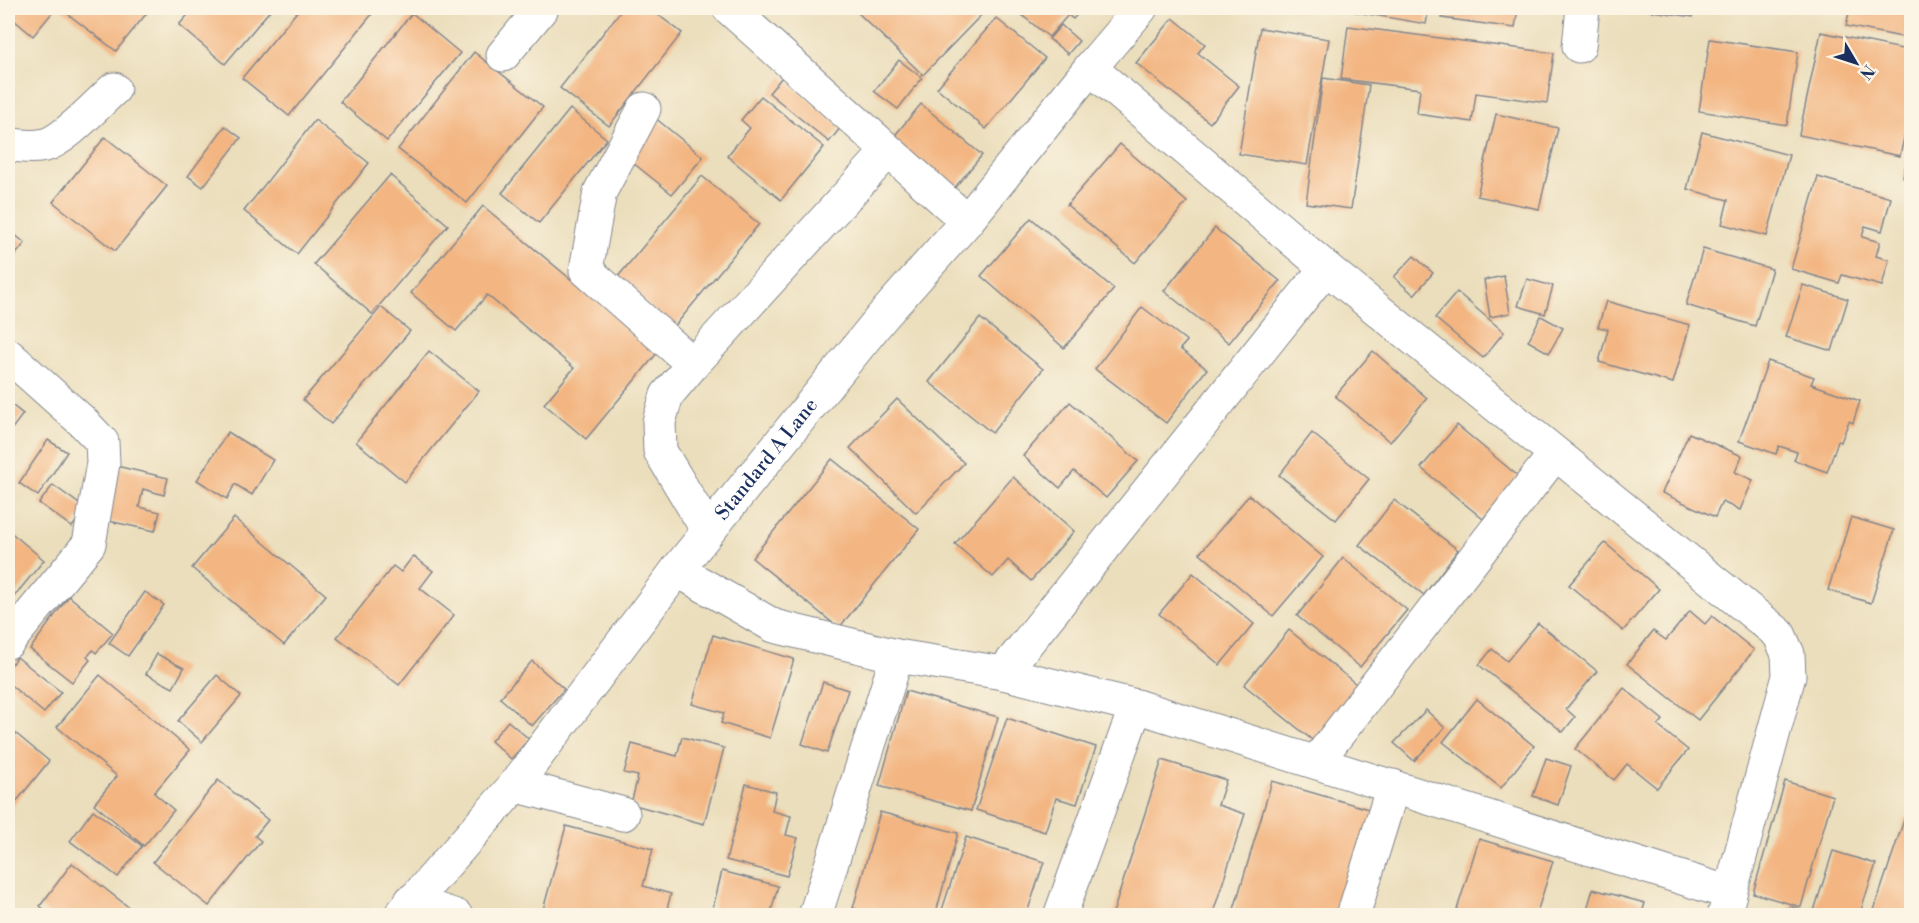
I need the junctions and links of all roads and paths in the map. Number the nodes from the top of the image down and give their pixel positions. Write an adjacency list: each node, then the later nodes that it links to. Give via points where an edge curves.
1 (542, 8): 6 (street)
2 (729, 8): 11 (street)
3 (1141, 8): 7 (street, Standard A Lane)
4 (1583, 8): 5 (street)
5 (1579, 46)
6 (503, 55)
7 (1090, 68): 12 (street, Standard A Lane); 13 (street)
8 (114, 89): 10 (street, via 60,139 45,145)
9 (644, 110): 15 (street, via 600,192 586,270)
10 (8, 144)
11 (888, 151): 12 (street); 15 (street)
12 (967, 221): 17 (street, Standard A Lane, via 882,317)
13 (1326, 268): 16 (street); 21 (street)
14 (8, 355): 19 (street, via 102,442 103,463 89,544)
15 (693, 364): 17 (street, via 667,395 659,422 660,452)
16 (1555, 454): 23 (street); 27 (street, via 1779,634 1788,654 1788,676)
17 (708, 531): 18 (street, Standard A Lane)
18 (677, 570): 20 (street, via 774,626); 24 (street, Standard A Lane)
19 (8, 642)
20 (897, 656): 21 (street); 30 (street)
21 (1003, 673): 22 (street)
22 (1136, 705): 23 (street); 31 (street)
23 (1317, 761): 25 (street)
24 (515, 785): 26 (street); 28 (street, Standard A Lane)
25 (1393, 786): 27 (street); 32 (street)
26 (623, 814)
27 (1727, 904)
28 (405, 908): 29 (street)
29 (456, 915)
30 (815, 915)
31 (1060, 915)
32 (1353, 915)

